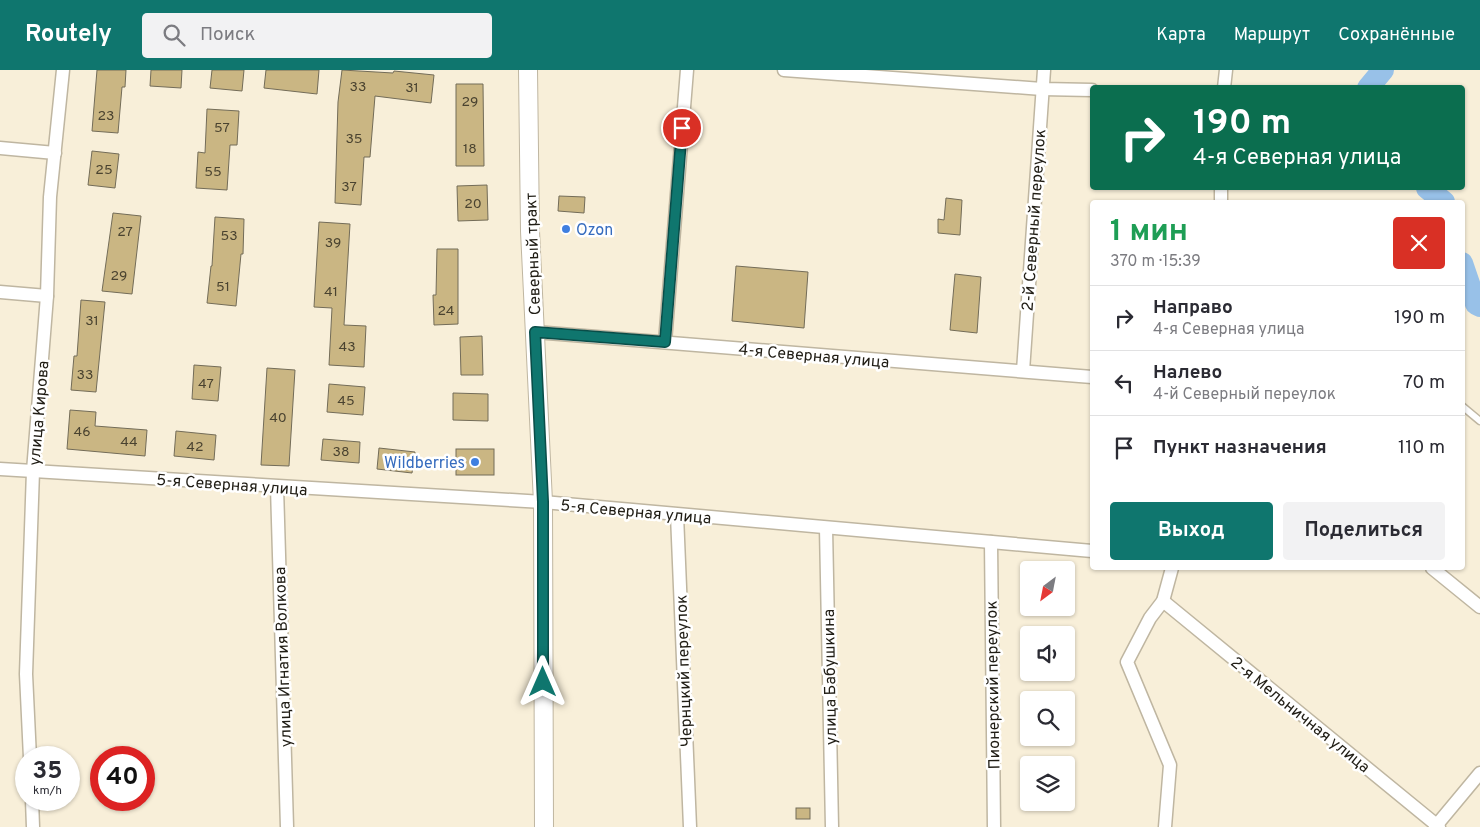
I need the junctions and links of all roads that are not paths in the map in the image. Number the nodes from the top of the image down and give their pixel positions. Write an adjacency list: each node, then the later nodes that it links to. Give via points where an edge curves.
1 (63, 70): 12 (street, улица Кирова)
2 (528, 70): 15 (street, Северный тракт)
3 (687, 70): 16 (street)
4 (784, 70): 7 (street)
5 (1044, 70): 9 (street, 2-й Северный переулок)
6 (1226, 70): 8 (street)
7 (866, 73): 9 (street)
8 (1224, 85)
9 (1042, 89): 10 (street); 17 (street, 2-й Северный переулок)
10 (1090, 90)
11 (0, 148): 12 (street)
12 (55, 153): 14 (street, улица Кирова, via 50,197)
13 (0, 292): 14 (street)
14 (48, 296): 22 (street, улица Кирова)
15 (535, 332): 16 (street, 4-я Северная улица); 24 (street, Северный тракт)
16 (665, 342): 17 (street, 4-я Северная улица)
17 (1023, 370): 18 (street, 4-я Северная улица)
18 (1090, 377)
19 (1465, 408): 20 (lane)
20 (1480, 421)
21 (0, 469): 22 (street, 5-я Северная улица)
22 (33, 471): 23 (street, 5-я Северная улица); 33 (street, улица Кирова, via 26,674)
23 (277, 487): 24 (street, 5-я Северная улица); 38 (street, улица Игнатия Волкова)
24 (543, 502): 25 (street, 5-я Северная улица); 39 (street, Северный тракт)
25 (677, 515): 26 (street, 5-я Северная улица); 40 (street, Чернцкий переулок)
26 (826, 528): 27 (street, 5-я Северная улица); 41 (street, улица Бабушкина)
27 (991, 542): 28 (street, 5-я Северная улица); 42 (street, Пионерский переулок)
28 (1090, 551)
29 (1171, 570): 31 (street)
30 (1434, 570): 32 (street)
31 (1163, 601): 36 (street, 2-я Мельничная улица); 43 (street, via 1150,618 1127,662 1170,765)
32 (1480, 607)
33 (29, 746)
34 (1480, 774): 36 (street)
35 (32, 811): 37 (street)
36 (1436, 826)
37 (33, 827)
38 (287, 827)
39 (544, 827)
40 (690, 827)
41 (832, 827)
42 (994, 827)
43 (1166, 827)

